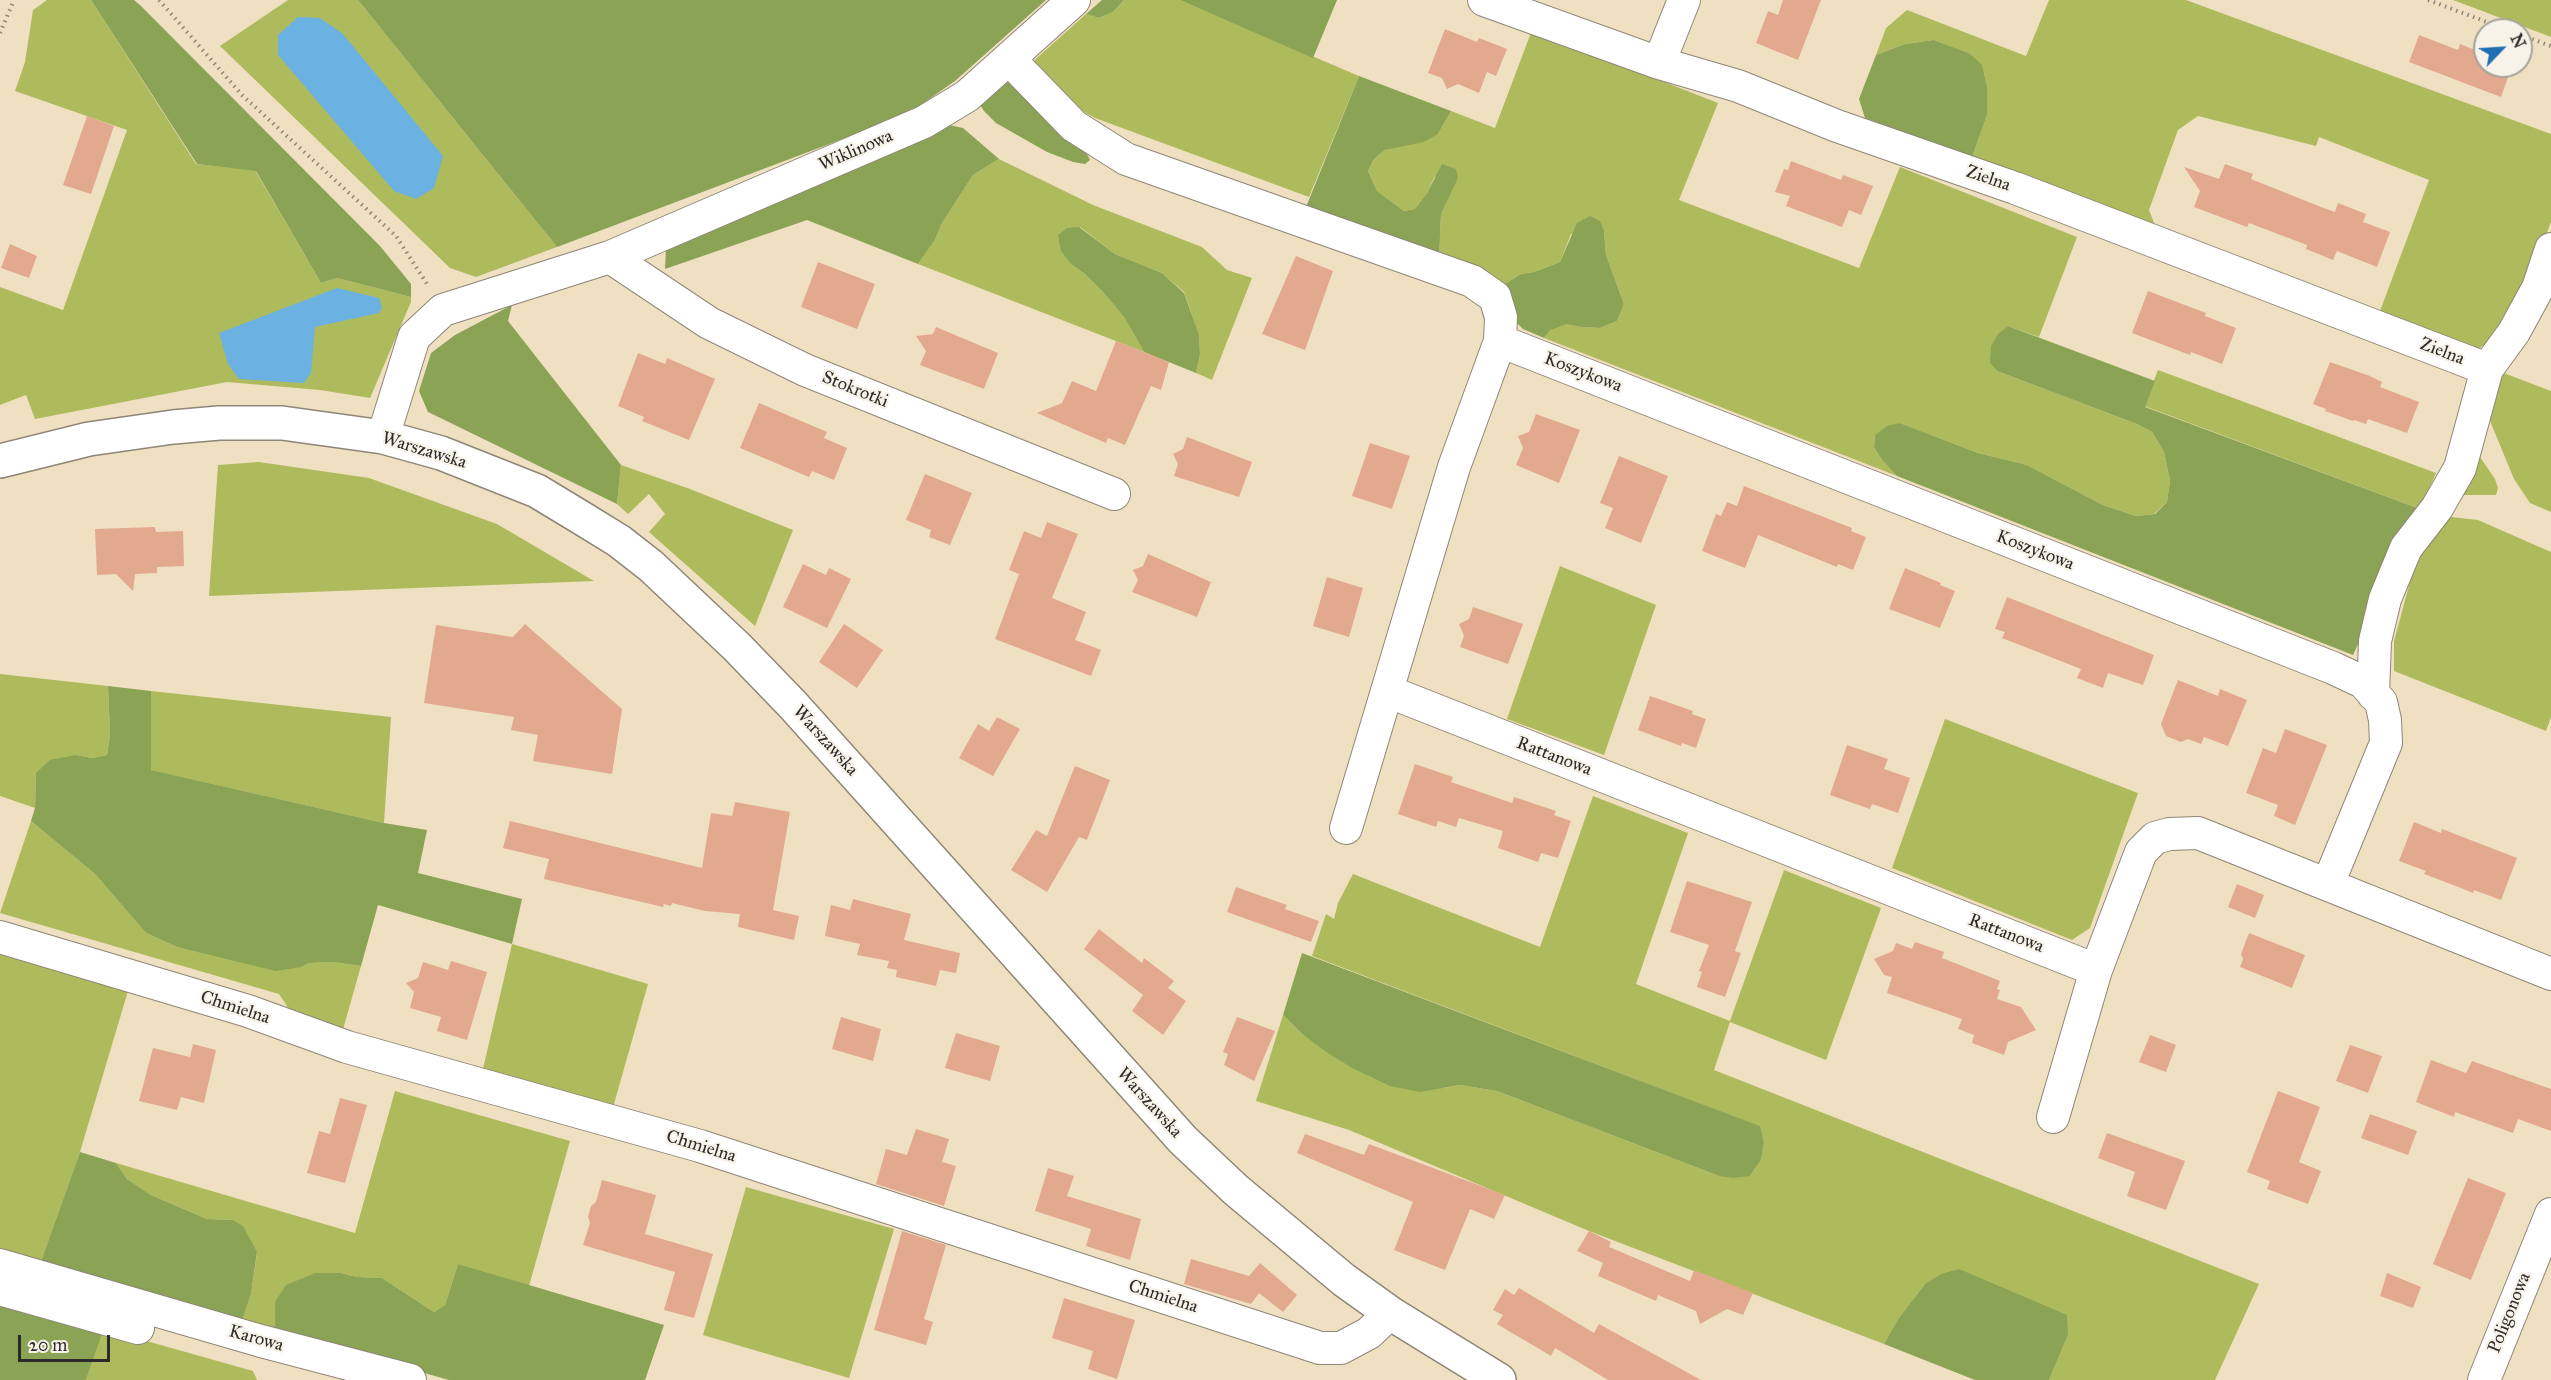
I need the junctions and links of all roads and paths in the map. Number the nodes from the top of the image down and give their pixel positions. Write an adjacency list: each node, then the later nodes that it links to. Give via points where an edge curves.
1 (14, 0): 8 (path)
2 (159, 0): 15 (path, via 242,95 396,236)
3 (1074, 0): 11 (street, Wiklinowa)
4 (1484, 0): 12 (street, Zielna)
5 (1684, 0): 12 (street)
6 (2428, 0): 7 (path)
7 (2476, 18)
8 (0, 33)
9 (2533, 39): 10 (path)
10 (2551, 46)
11 (1009, 59): 14 (street, Wiklinowa, via 967,96 924,122); 16 (street, via 1074,126 1126,159 1472,281 1495,297 1501,317)
12 (1659, 63): 17 (street, Zielna, via 1738,86 1837,126 2015,188)
13 (2551, 249): 17 (street, via 2538,288 2514,332)
14 (610, 257): 15 (street, Wiklinowa); 20 (street, Stokrotki, via 709,322 805,370)
15 (443, 310): 18 (street, via 414,337)
16 (1500, 341): 21 (street, via 1454,467); 22 (street, Koszykowa, via 2333,668 2363,682)
17 (2487, 369): 22 (street, via 2460,468 2437,508 2406,548 2385,599 2375,642)
18 (383, 437): 19 (main road, Warszawska, via 282,423 219,423 89,439); 32 (main road, Warszawska, via 441,453 537,491 619,541 651,566 793,705 1183,1140 1294,1240)
19 (0, 461)
20 (1114, 494)
21 (1387, 691): 23 (street); 26 (street, Rattanowa)
22 (2373, 694): 24 (street, Koszykowa, via 2381,702 2386,743)
23 (1346, 828)
24 (2328, 884): 26 (street, via 2198,833 2156,838 2141,852); 27 (street)
25 (0, 937): 32 (street, Chmielna, via 248,1011 346,1047 700,1146 1320,1348 1341,1348 1369,1333)
26 (2096, 970): 28 (street)
27 (2551, 974)
28 (2053, 1117)
29 (2551, 1214): 36 (street, Poligonowa)
30 (0, 1265): 34 (street, Karowa)
31 (0, 1289): 33 (street)
32 (1389, 1313): 35 (main road, Warszawska)
33 (322, 1380)
34 (410, 1380)
35 (1499, 1380)
36 (2484, 1380)

